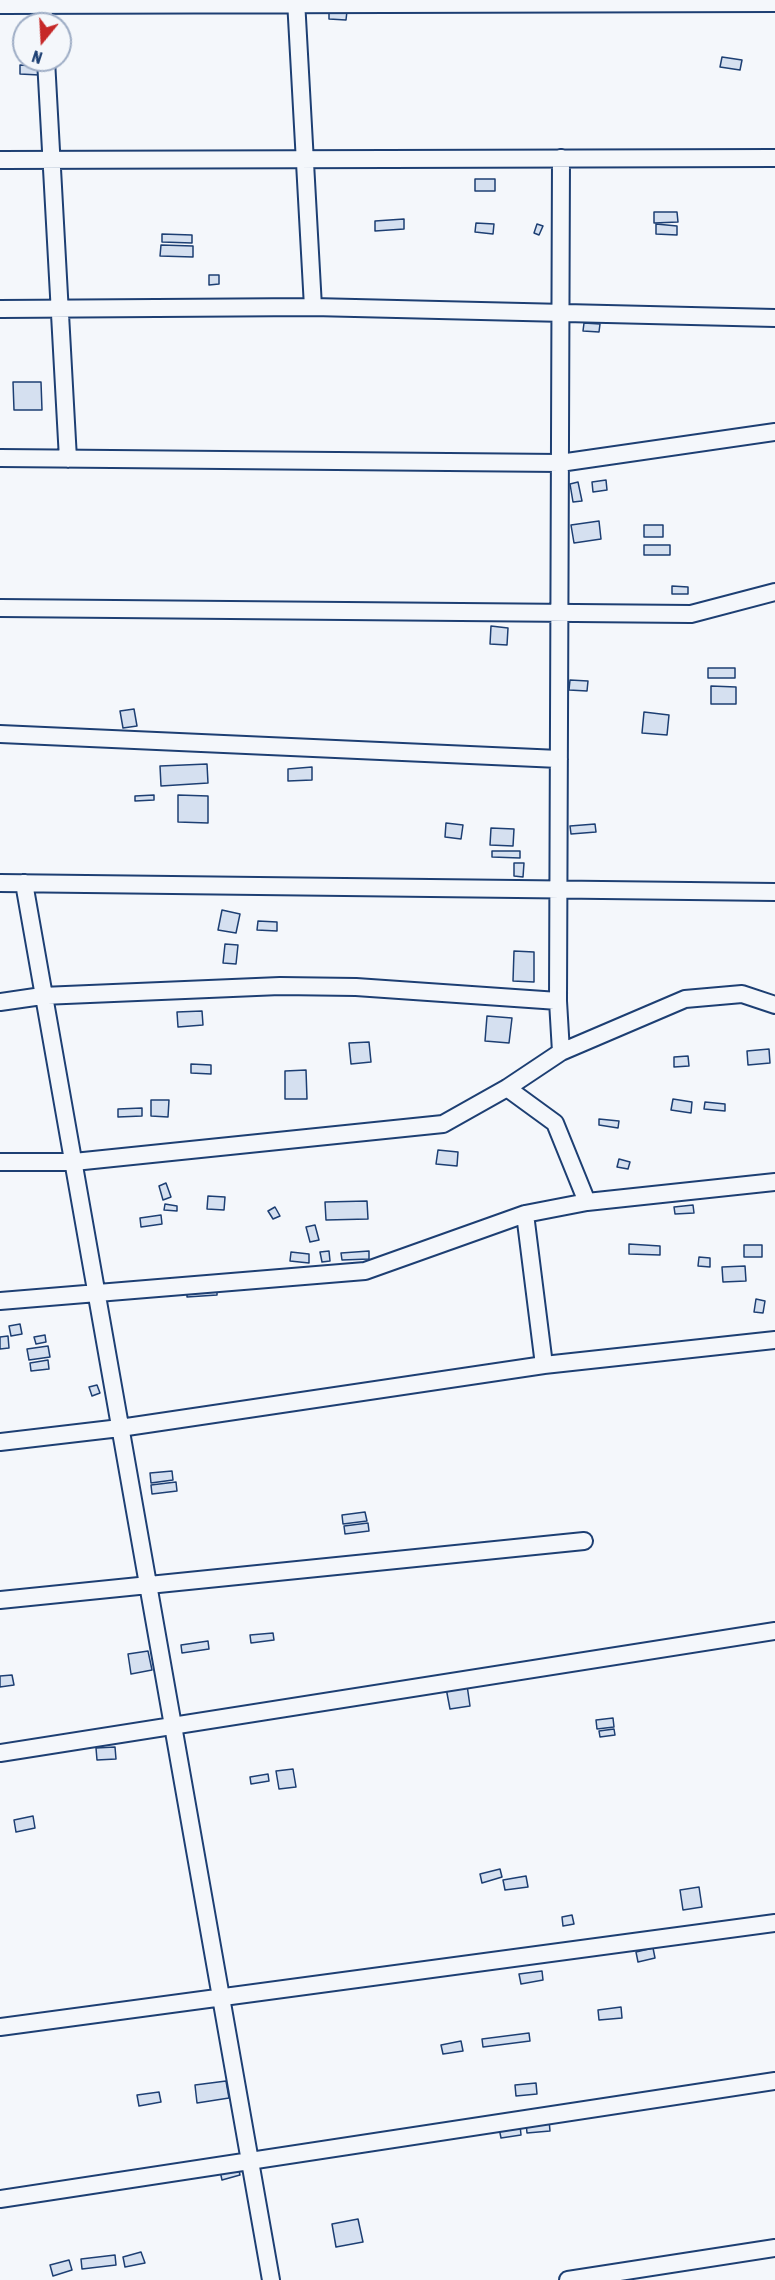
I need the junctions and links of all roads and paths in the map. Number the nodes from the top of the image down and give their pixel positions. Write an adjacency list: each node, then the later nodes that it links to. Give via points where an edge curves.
1 (297, 2): 2 (street); 3 (street); 10 (street)
2 (43, 3): 4 (street)
3 (775, 3)
4 (0, 5)
5 (47, 72): 9 (street)
6 (775, 158): 7 (street)
7 (561, 159): 10 (street); 14 (street)
8 (0, 160): 9 (street)
9 (52, 160): 10 (street); 13 (street)
10 (305, 160): 11 (street)
11 (313, 307): 13 (street); 14 (street)
12 (0, 309): 13 (street)
13 (60, 310): 18 (street)
14 (560, 312): 15 (street); 19 (street)
15 (775, 318)
16 (775, 432): 19 (street)
17 (0, 458): 18 (street)
18 (68, 459): 19 (street)
19 (560, 463): 22 (street)
20 (775, 592): 22 (street, via 691,614)
21 (0, 608): 22 (street)
22 (560, 614): 24 (street)
23 (0, 734): 24 (street)
24 (559, 759): 27 (street)
25 (0, 883): 26 (street)
26 (24, 883): 27 (street); 29 (street)
27 (558, 890): 28 (street); 30 (street)
28 (775, 892)
29 (42, 996): 30 (street, via 280,986); 31 (street); 36 (street)
30 (558, 1000): 33 (street)
31 (0, 1002)
32 (775, 1005): 33 (street, via 742,994 685,999)
33 (561, 1052): 34 (street)
34 (507, 1088): 36 (street, via 443,1124); 38 (street, via 555,1123)
35 (0, 1162): 36 (street)
36 (74, 1162): 40 (street)
37 (775, 1182): 38 (street)
38 (587, 1202): 39 (street)
39 (525, 1214): 40 (street, via 365,1271); 43 (street)
40 (96, 1293): 41 (street); 44 (street)
41 (0, 1301)
42 (775, 1340): 43 (street)
43 (544, 1365): 44 (street)
44 (120, 1428): 45 (street); 47 (street)
45 (0, 1442)
46 (584, 1541): 47 (street)
47 (148, 1584): 48 (street); 50 (street)
48 (0, 1600)
49 (775, 1631): 50 (street)
50 (173, 1726): 51 (street); 53 (street)
51 (0, 1753)
52 (775, 1923): 53 (street)
53 (221, 1998): 54 (street); 56 (street)
54 (0, 2027)
55 (775, 2081): 56 (street)
56 (250, 2162): 57 (street); 59 (street)
57 (0, 2199)
58 (775, 2248): 60 (street)
59 (271, 2280)
60 (568, 2280)

